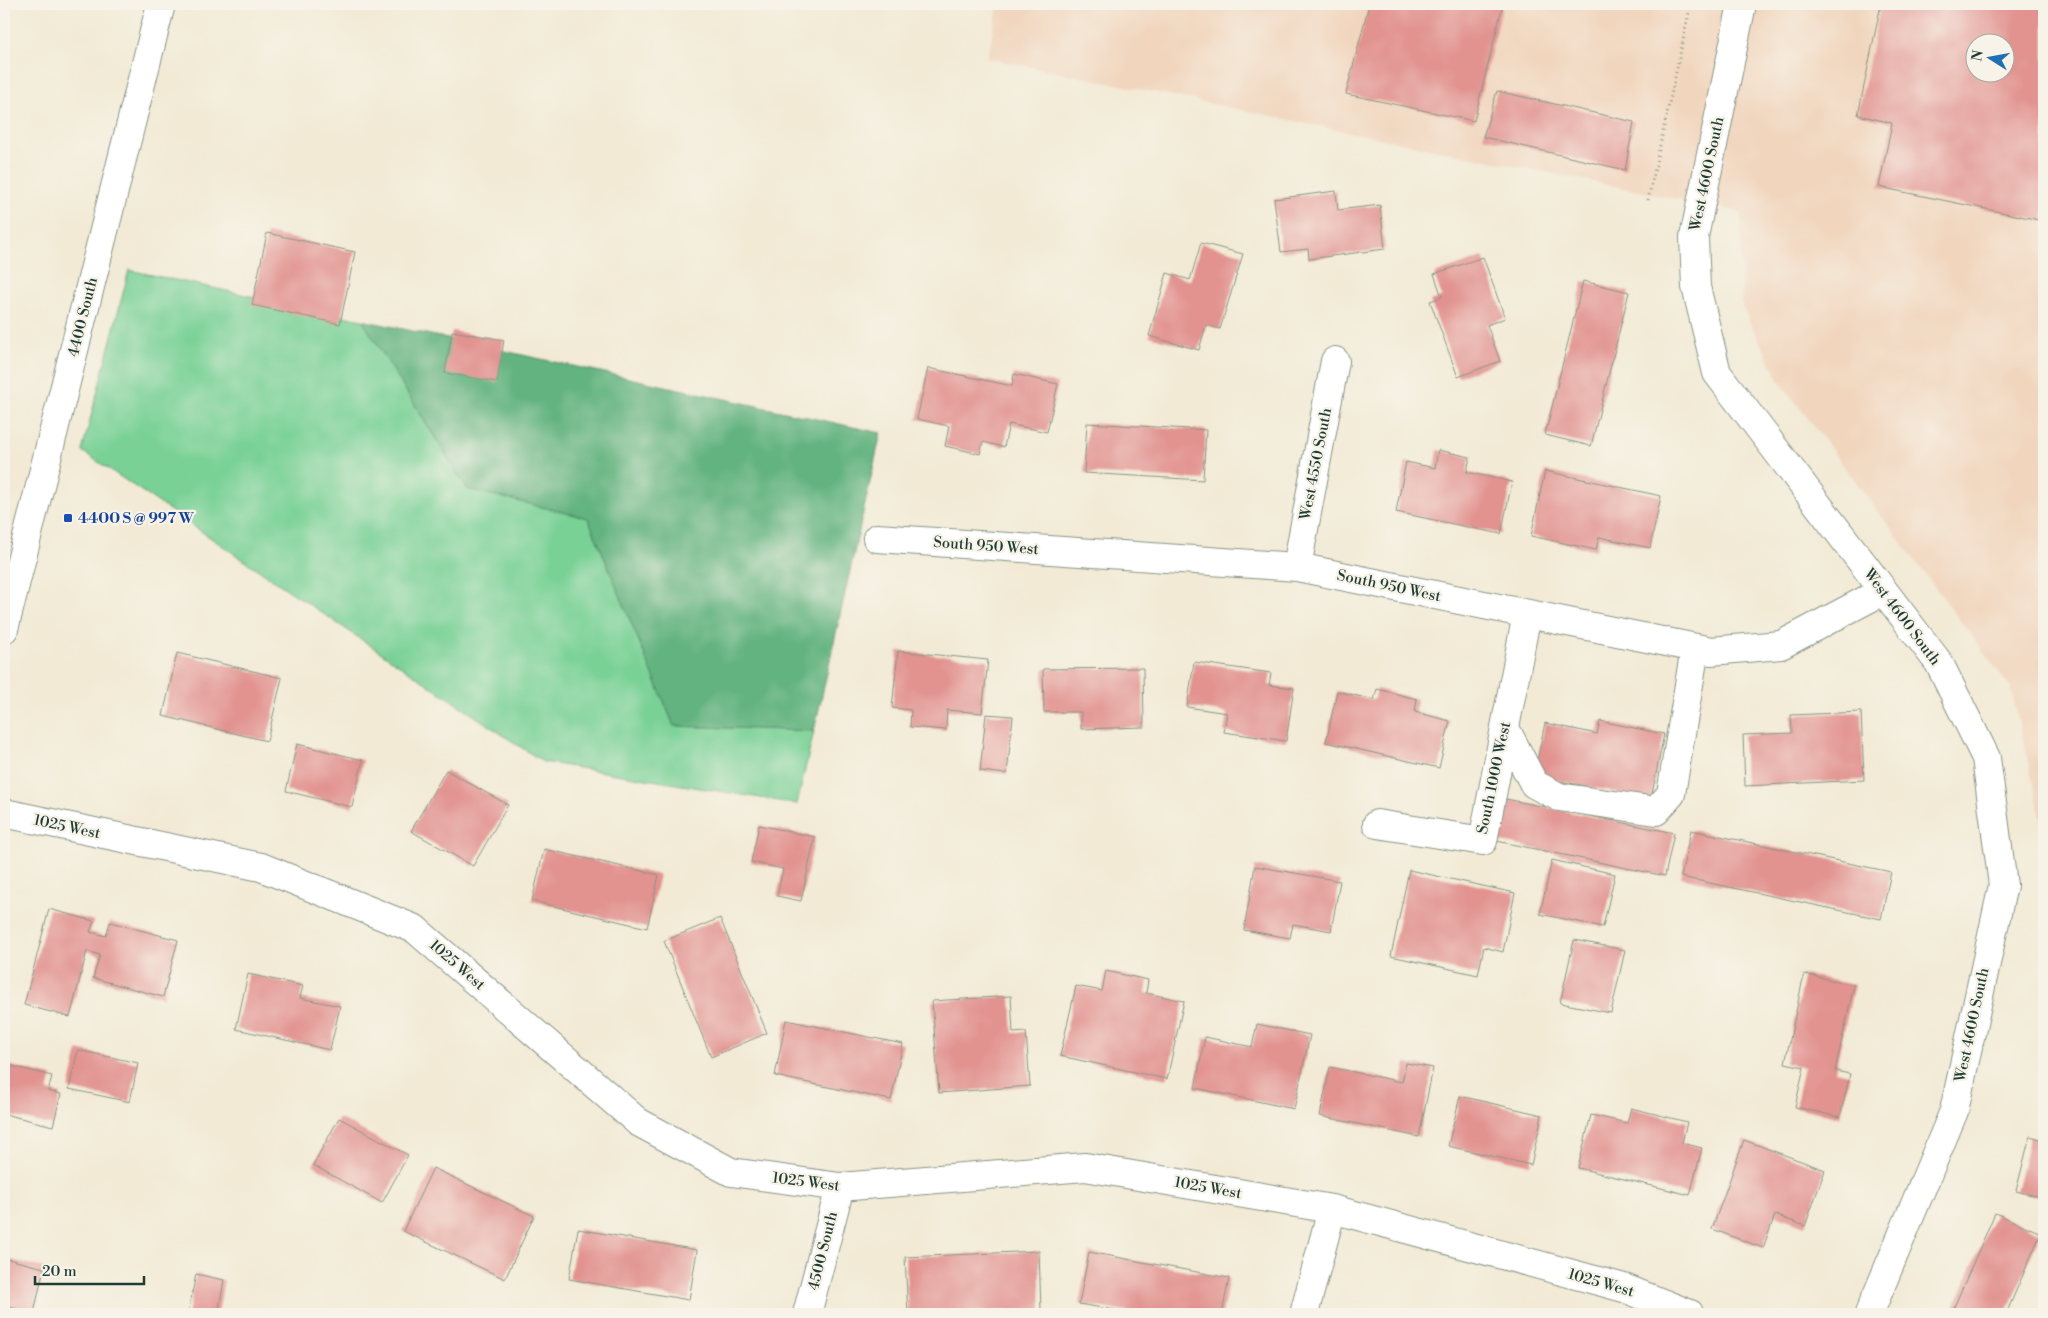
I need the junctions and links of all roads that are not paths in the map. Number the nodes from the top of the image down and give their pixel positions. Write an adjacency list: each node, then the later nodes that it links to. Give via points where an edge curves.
1 (161, 4): 5 (street, 4400 South)
2 (1742, 4): 7 (street, West 4600 South, via 1694,237 1696,288 1717,373)
3 (1335, 361): 6 (street, West 4550 South)
4 (877, 538): 6 (street, South 950 West)
5 (13, 555): 9 (street, 4400 South)
6 (1297, 567): 8 (street, South 950 West)
7 (1883, 591): 10 (street, South 950 West, via 1781,645 1711,651); 19 (street, West 4600 South, via 1938,664 1986,758 2003,885 1954,1111)
8 (1528, 614): 10 (street, South 950 West); 11 (street, South 1000 West)
9 (4, 629)
10 (1695, 648): 11 (street, via 1671,794 1656,811 1559,797 1534,784)
11 (1505, 728): 13 (street, South 1000 West, via 1484,840)
12 (4, 813): 14 (street, 1025 West, via 261,867 415,929 638,1122 731,1172)
13 (1377, 824)
14 (840, 1187): 15 (street, 1025 West, via 1085,1167); 16 (street, 4500 South)
15 (1332, 1209): 17 (street); 18 (street, 1025 West, via 1624,1288)
16 (807, 1314)
17 (1304, 1314)
18 (1690, 1314)
19 (1869, 1314)

